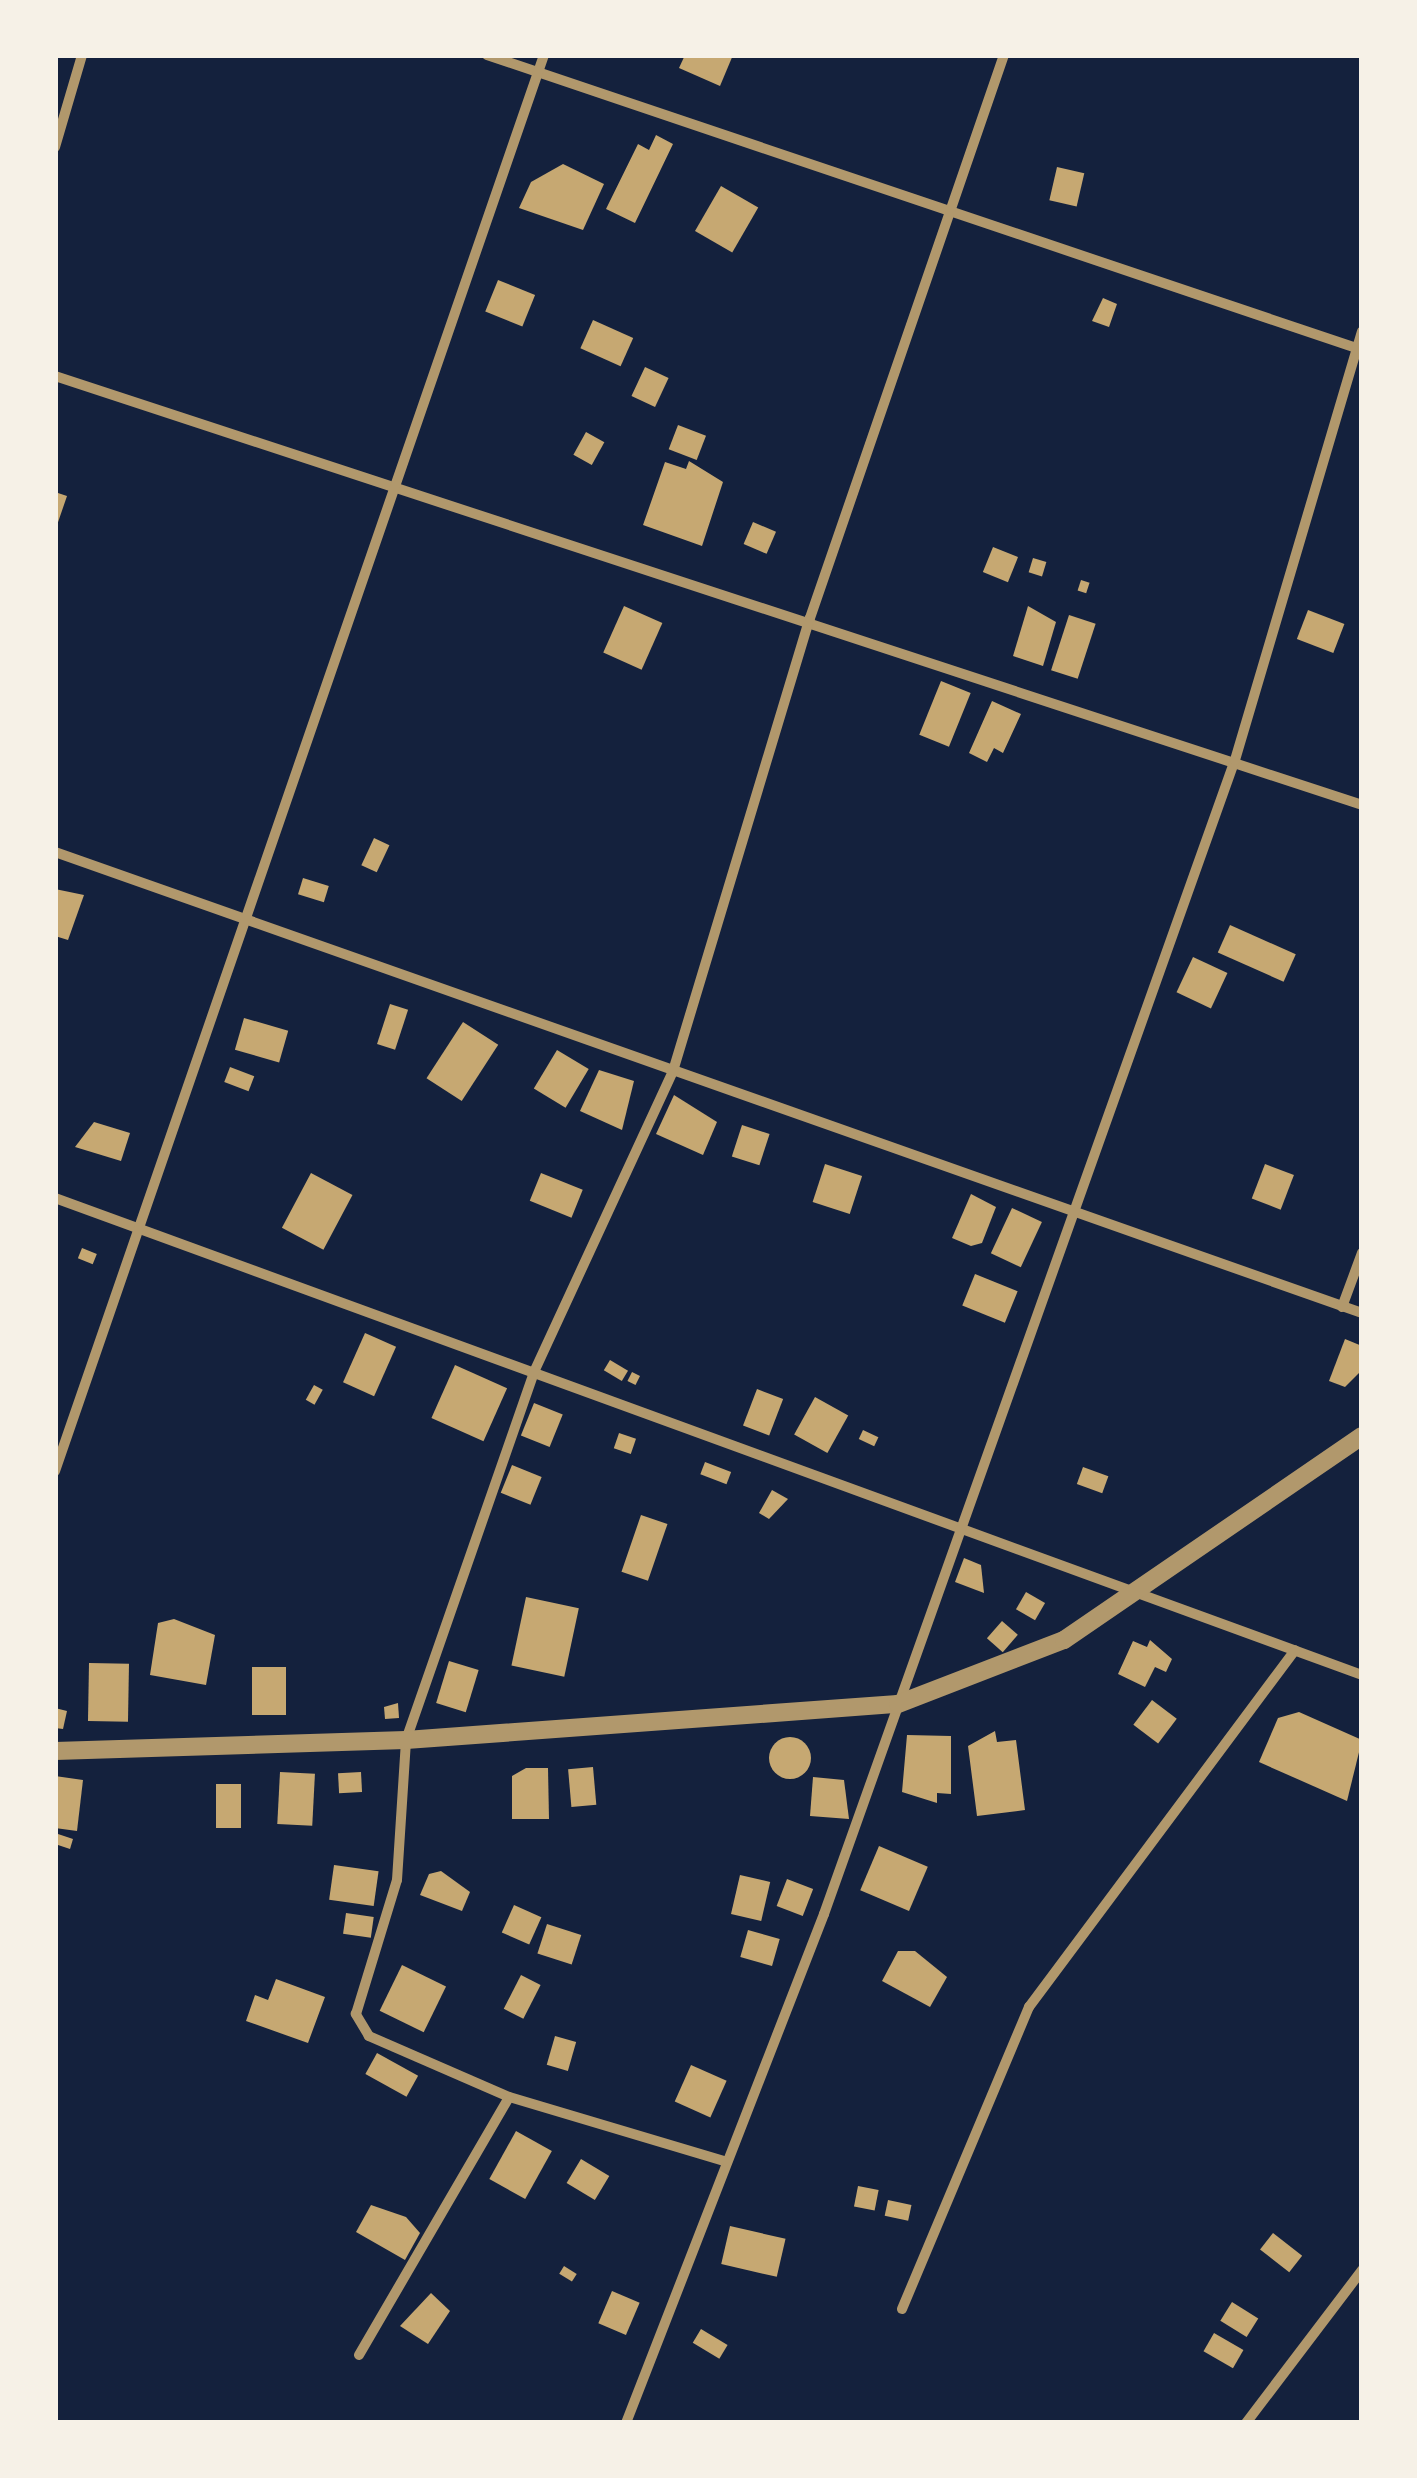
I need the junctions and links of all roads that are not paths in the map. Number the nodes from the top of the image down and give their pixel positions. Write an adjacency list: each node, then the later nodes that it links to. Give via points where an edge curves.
1 (82, 55): 6 (street)
2 (487, 55): 5 (street)
3 (544, 55): 5 (street)
4 (1004, 55): 7 (street)
5 (538, 72): 7 (street); 11 (street)
6 (55, 147)
7 (952, 212): 9 (street); 12 (street)
8 (1362, 331): 9 (street)
9 (1359, 349): 13 (street)
10 (56, 378): 11 (street)
11 (396, 485): 12 (street); 16 (street)
12 (810, 618): 13 (street); 17 (street)
13 (1235, 760): 14 (street); 19 (street)
14 (1362, 805)
15 (55, 852): 16 (street)
16 (250, 920): 17 (street); 20 (street)
17 (673, 1071): 19 (street); 24 (street)
18 (55, 1198): 20 (street)
19 (1075, 1208): 22 (street); 27 (street)
20 (136, 1229): 24 (street); 26 (street)
21 (1362, 1252): 22 (street)
22 (1342, 1307): 23 (street)
23 (1362, 1313)
24 (534, 1372): 27 (street); 32 (street)
25 (1362, 1436): 28 (street)
26 (55, 1471)
27 (958, 1534): 28 (street); 31 (street)
28 (1142, 1594): 29 (street); 31 (street, via 1000,1670)
29 (1295, 1650): 30 (street); 37 (street, via 1048,1977)
30 (1362, 1674)
31 (898, 1704): 32 (street); 35 (street)
32 (406, 1740): 33 (street); 34 (street, via 397,1880 357,2024)
33 (55, 1751)
34 (509, 2097): 35 (street); 38 (street)
35 (724, 2161): 39 (street)
36 (1362, 2270): 40 (street)
37 (902, 2310)
38 (360, 2355)
39 (626, 2423)
40 (1246, 2423)

